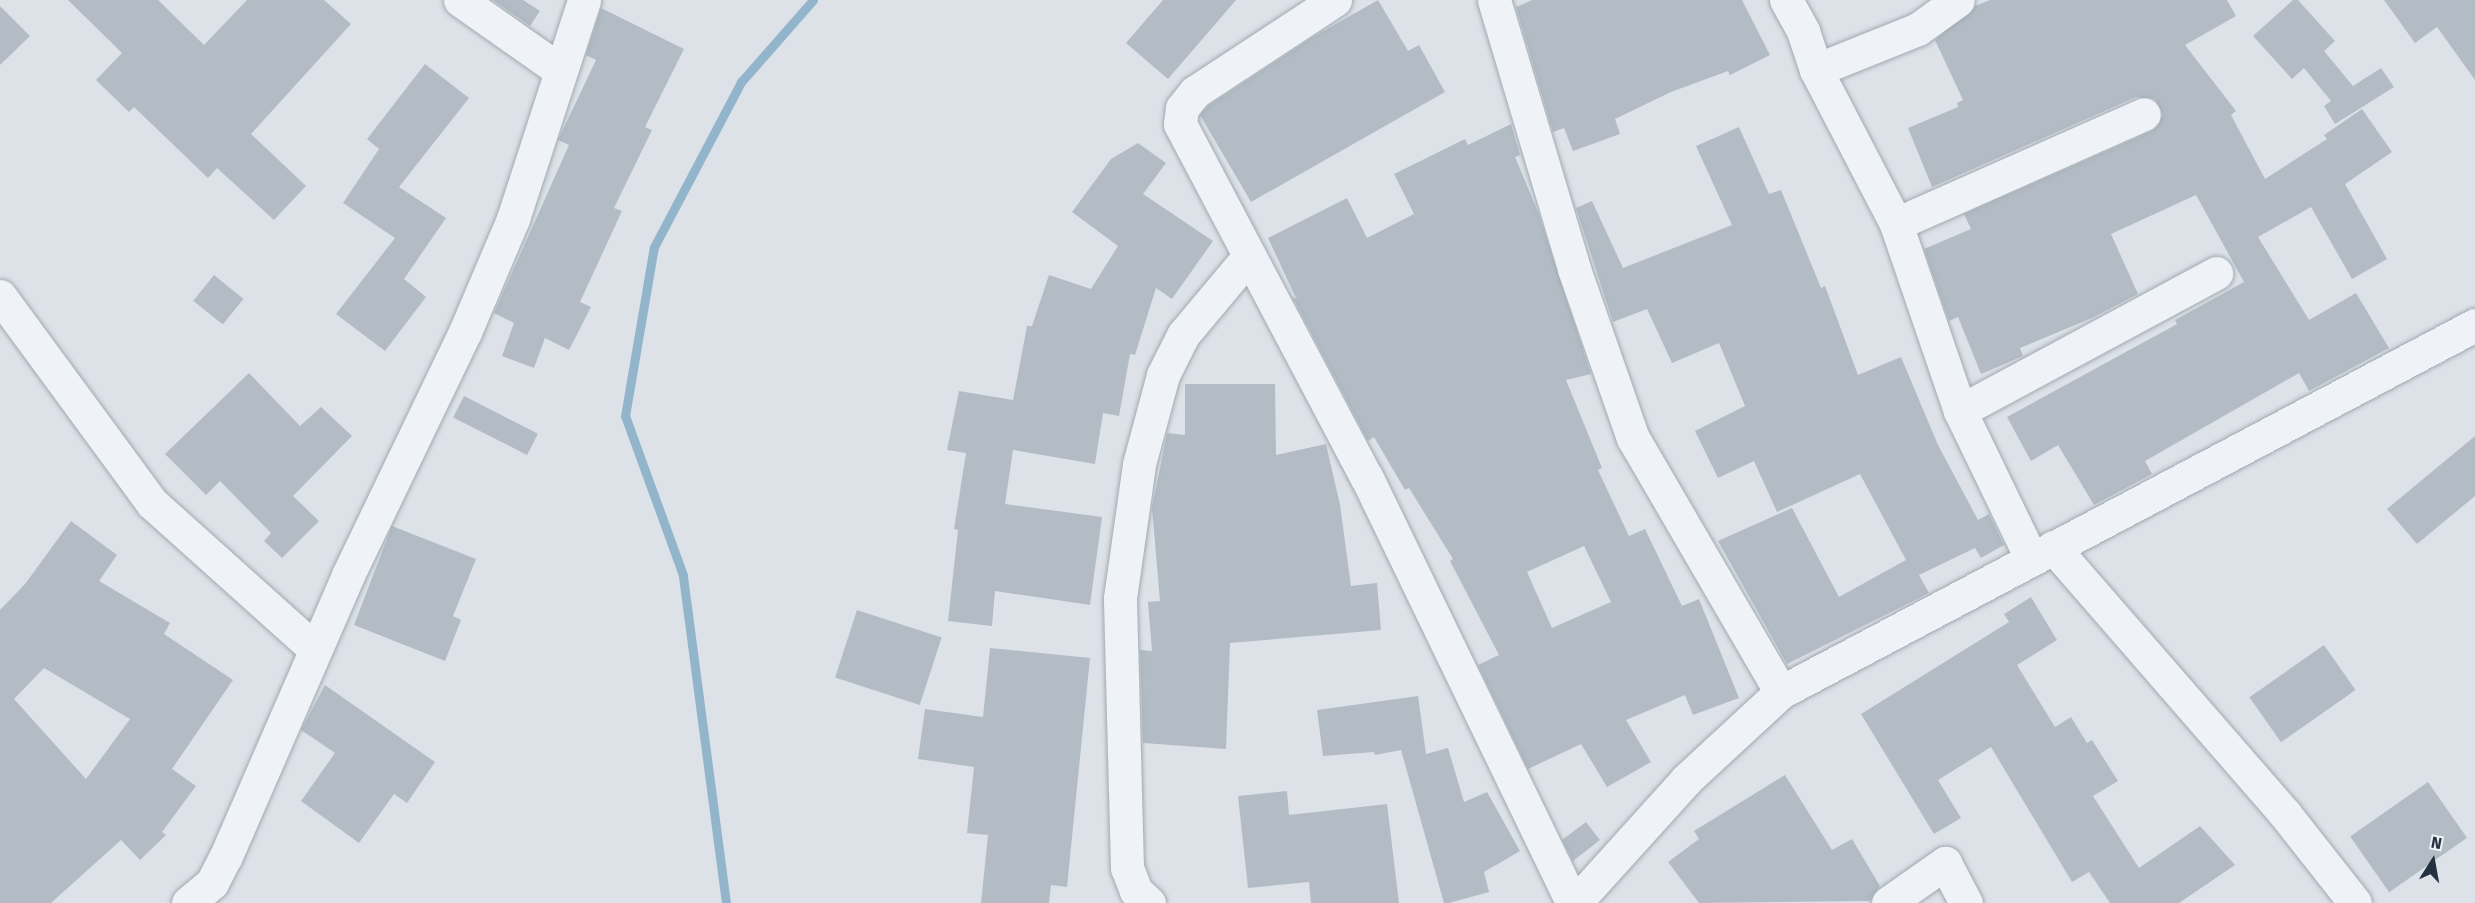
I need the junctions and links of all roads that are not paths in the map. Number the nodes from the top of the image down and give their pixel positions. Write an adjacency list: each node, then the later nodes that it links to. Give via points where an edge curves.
1 (460, 0): 7 (street)
2 (584, 0): 7 (street)
3 (1335, 0): 11 (street, via 1195,92 1182,108 1180,124)
4 (1494, 0): 18 (street, via 1574,269 1633,438)
5 (1786, 0): 8 (street, via 1803,31)
6 (1958, 0): 8 (street, via 1918,29)
7 (558, 69): 17 (street, via 513,219 470,322)
8 (1816, 70): 10 (street)
9 (2144, 114): 10 (street)
10 (1896, 224): 15 (street)
11 (1250, 256): 20 (street, via 1183,335 1163,375 1139,464 1120,598 1127,868 1136,891); 21 (street, via 1367,478)
12 (2216, 273): 15 (street)
13 (0, 296): 17 (street, via 152,503)
14 (2475, 326): 16 (street)
15 (1960, 411): 16 (street)
16 (2042, 552): 18 (street); 24 (street, via 2285,814)
17 (315, 649): 19 (street, via 226,856 212,883)
18 (1781, 692): 21 (street, via 1686,780)
19 (188, 903)
20 (1149, 903)
21 (1574, 903)
22 (1888, 903): 23 (street, via 1945,863)
23 (1966, 903)
24 (2355, 903)

